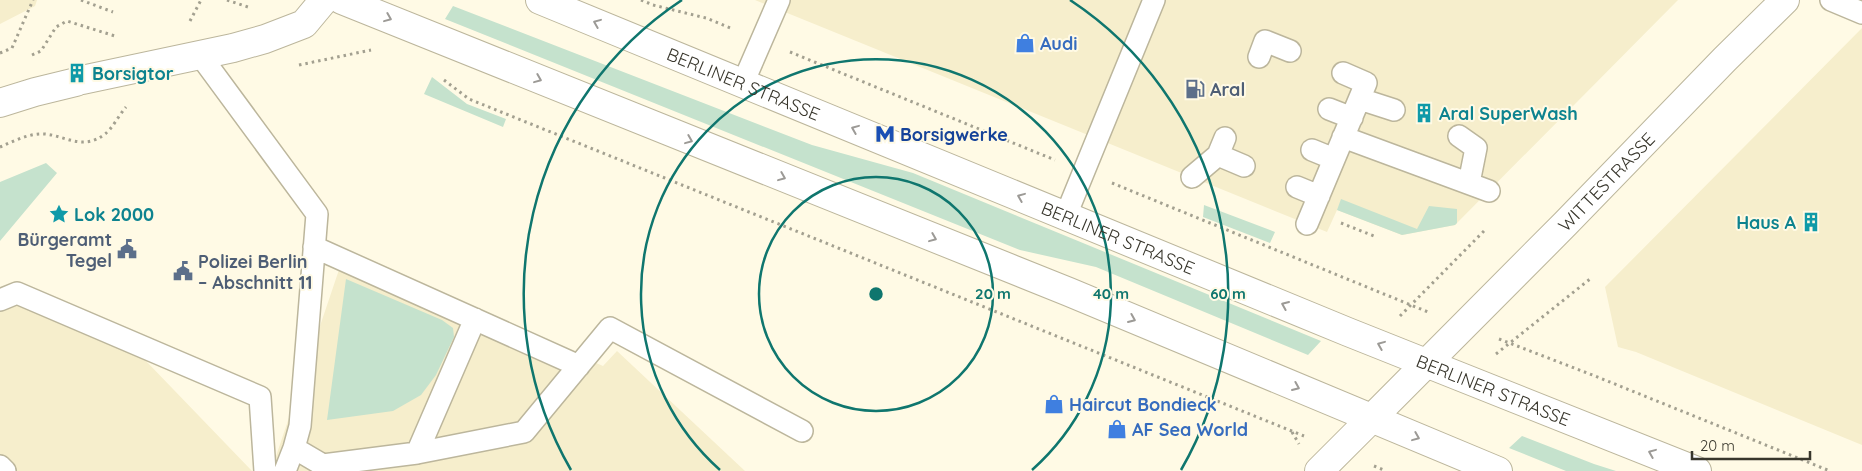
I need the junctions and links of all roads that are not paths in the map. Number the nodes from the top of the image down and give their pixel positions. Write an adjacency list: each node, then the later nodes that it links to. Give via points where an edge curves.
1 (324, 0): 10 (main road, via 304,24 241,46)
2 (342, 0): 35 (main road, one-way to 35, via 1069,292)
3 (540, 0): 13 (main road, BERLINER STRASSE, one-way to 3)
4 (779, 0): 13 (lane)
5 (1154, 0): 28 (lane)
6 (1785, 0): 33 (main road, WITTESTRASSE)
7 (1831, 0): 8 (lane)
8 (1862, 13)
9 (1290, 51): 11 (lane, via 1264,41)
10 (200, 55): 15 (main road, via 79,81); 30 (lane, via 317,214)
11 (1258, 57)
12 (1343, 73): 14 (lane, via 1366,83)
13 (743, 83): 28 (main road, BERLINER STRASSE, one-way to 13)
14 (1360, 98): 17 (lane); 18 (lane)
15 (0, 103)
16 (1328, 109): 18 (lane)
17 (1394, 110)
18 (1348, 128): 21 (lane); 24 (lane)
19 (1459, 136): 24 (lane, via 1476,148)
20 (1312, 150): 21 (lane)
21 (1334, 159): 27 (lane)
22 (1244, 166): 23 (lane, via 1221,147)
23 (1192, 177)
24 (1469, 183): 26 (lane)
25 (1297, 187): 27 (lane)
26 (1489, 191)
27 (1319, 196): 29 (lane)
28 (1066, 215): 33 (main road, BERLINER STRASSE, one-way to 28)
29 (1307, 224)
30 (314, 247): 32 (lane); 37 (lane, via 300,426)
31 (0, 300): 41 (lane, via 17,293 260,398)
32 (475, 319): 34 (lane); 38 (lane)
33 (1426, 363): 35 (main road, WITTESTRASSE); 45 (main road, BERLINER STRASSE, one-way to 33)
34 (579, 366): 36 (lane, via 610,328); 38 (lane, via 524,432)
35 (1371, 419): 43 (main road, WITTESTRASSE); 44 (main road, one-way to 44)
36 (802, 431)
37 (294, 448): 38 (lane, via 323,465); 42 (lane)
38 (417, 453)
39 (0, 466): 40 (lane)
40 (5, 471)
41 (265, 471)
42 (285, 471)
43 (1319, 471)
44 (1498, 471)
45 (1697, 471)

